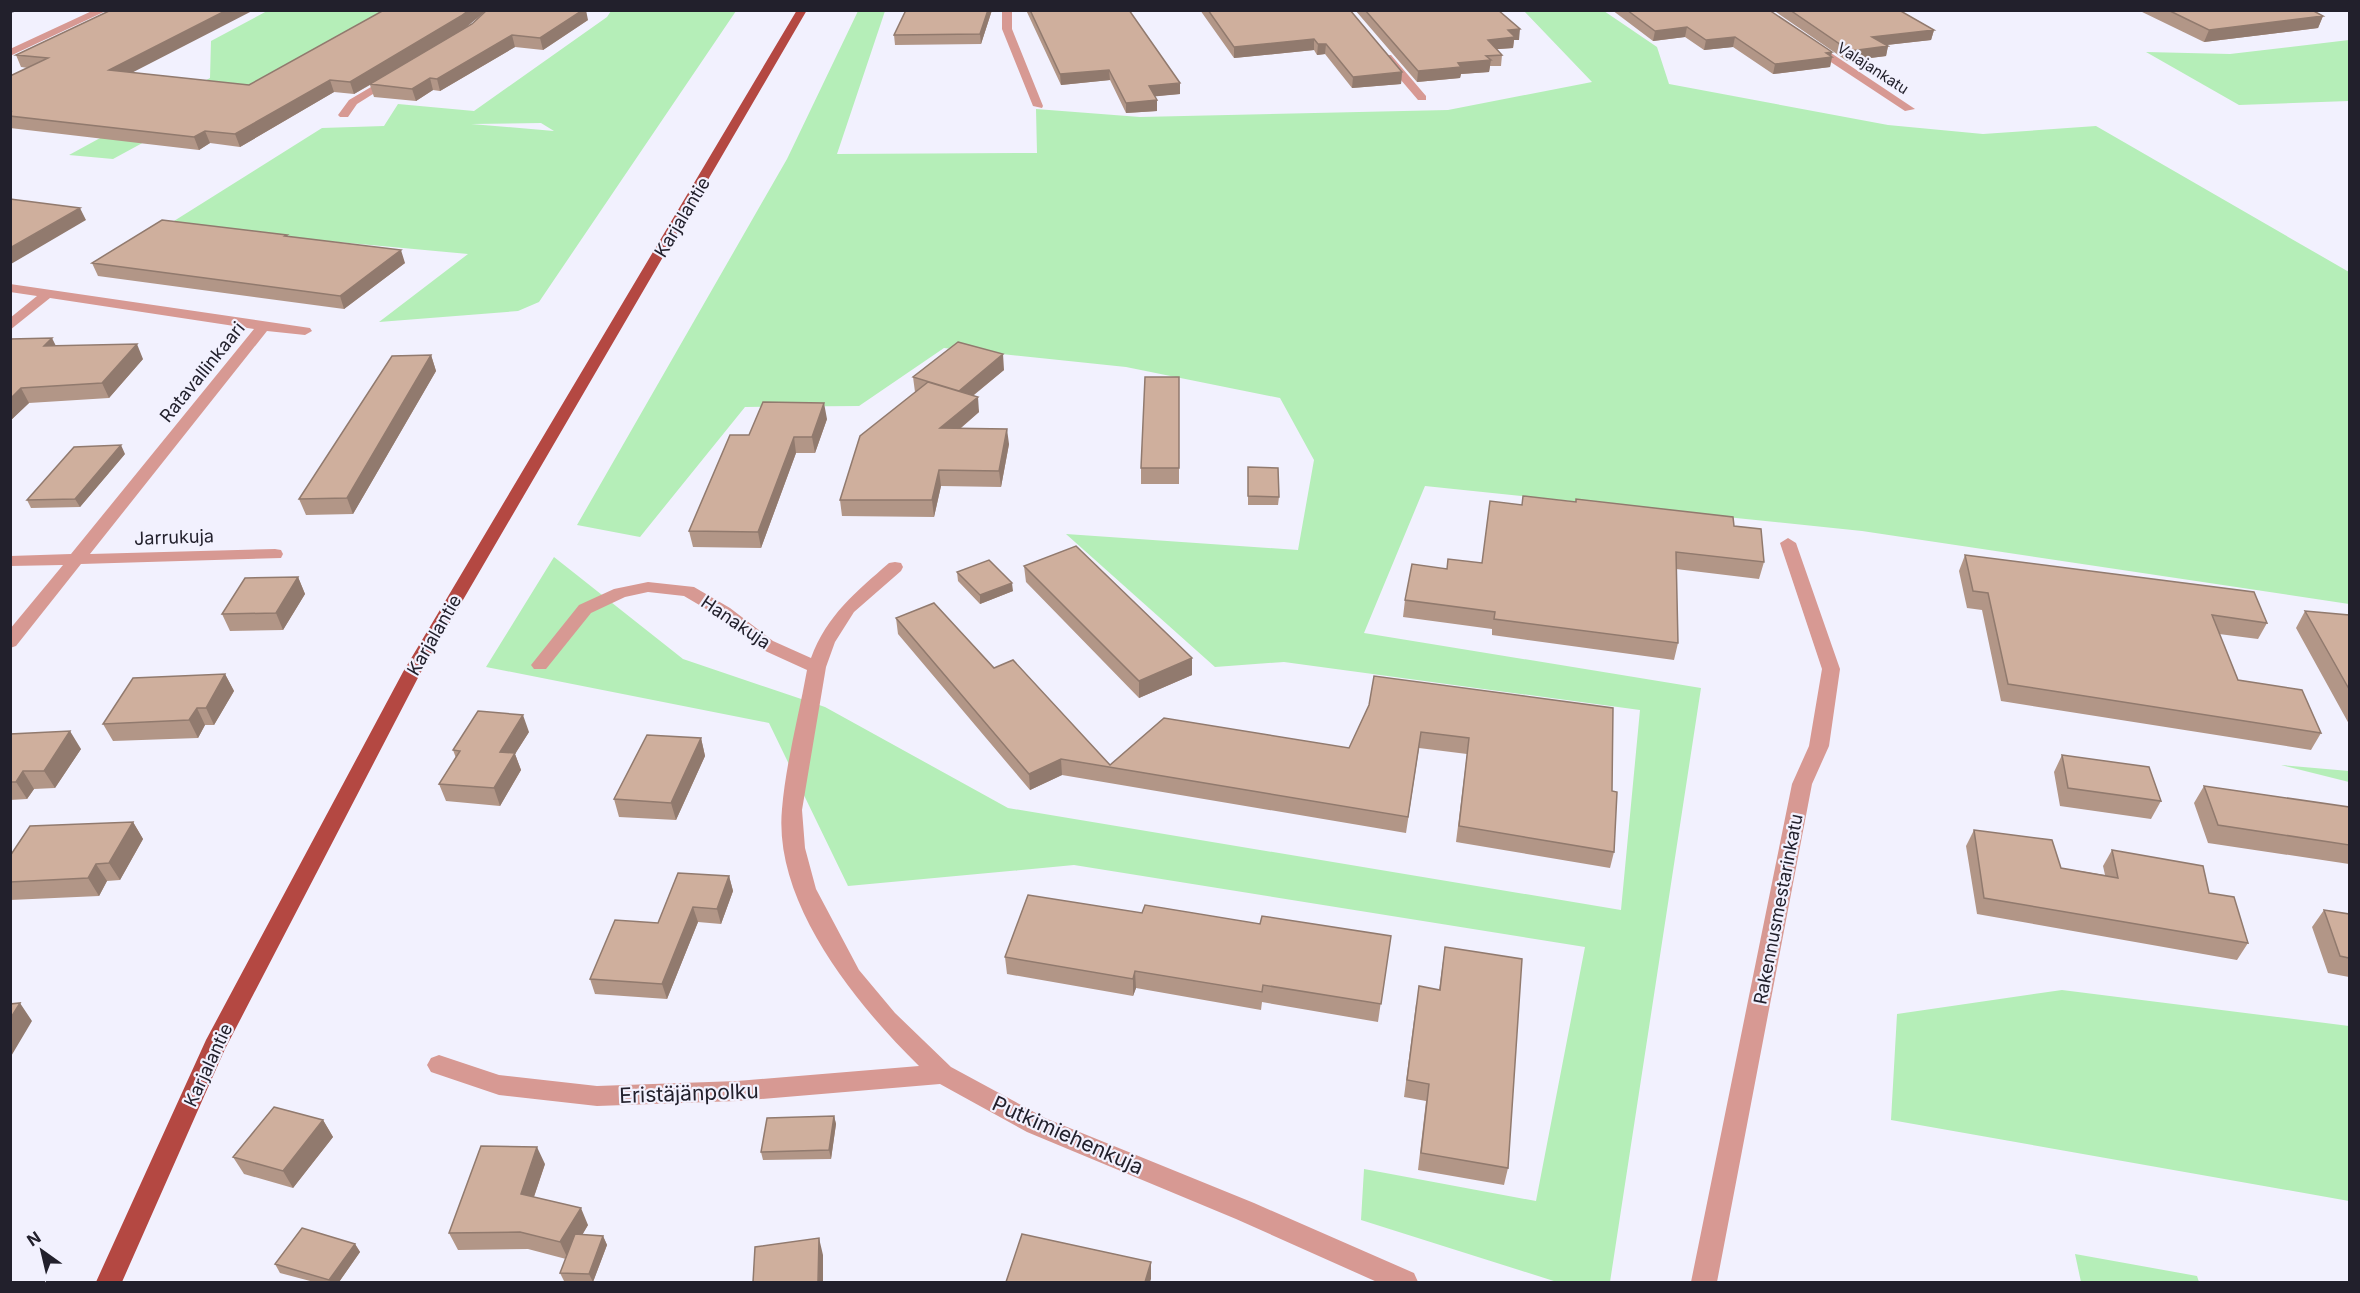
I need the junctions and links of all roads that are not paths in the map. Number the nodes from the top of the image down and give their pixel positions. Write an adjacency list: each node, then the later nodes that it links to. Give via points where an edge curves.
1 (103, 10): 6 (street)
2 (802, 10): 27 (main road, Karjalantie, via 412,672 214,1047)
3 (1007, 10): 9 (street, via 1007,29)
4 (1804, 40): 10 (street, Valajankatu)
5 (1377, 45): 8 (street)
6 (10, 53)
7 (402, 73): 11 (street, via 354,102)
8 (1422, 98)
9 (1038, 106)
10 (1909, 109)
11 (344, 115)
12 (10, 288): 13 (street, Ratavallinkaari)
13 (47, 294): 14 (street, Ratavallinkaari); 15 (street)
14 (264, 326): 16 (street); 19 (street, Ratavallinkaari)
15 (10, 327)
16 (305, 331)
17 (1788, 543): 29 (street, Rakennusmestarinkatu, via 1831,669 1819,746 1802,784)
18 (275, 554): 19 (street, Jarrukuja)
19 (75, 560): 20 (street, Jarrukuja); 22 (street, Ratavallinkaari)
20 (10, 561)
21 (895, 567): 24 (street, Putkimiehenkuja, via 848,608 826,642)
22 (10, 642)
23 (540, 665): 24 (street, Hanakuja, via 585,609 620,592 648,587 688,591 767,645)
24 (817, 667): 26 (street, Putkimiehenkuja, via 792,810 795,848 805,889 851,976 887,1020)
25 (439, 1065): 26 (street, Eristäjänpolku, via 499,1085 597,1096 737,1091)
26 (943, 1074): 28 (street, Putkimiehenkuja, via 1036,1125)
27 (109, 1282)
28 (1405, 1282)
29 (1704, 1282)

